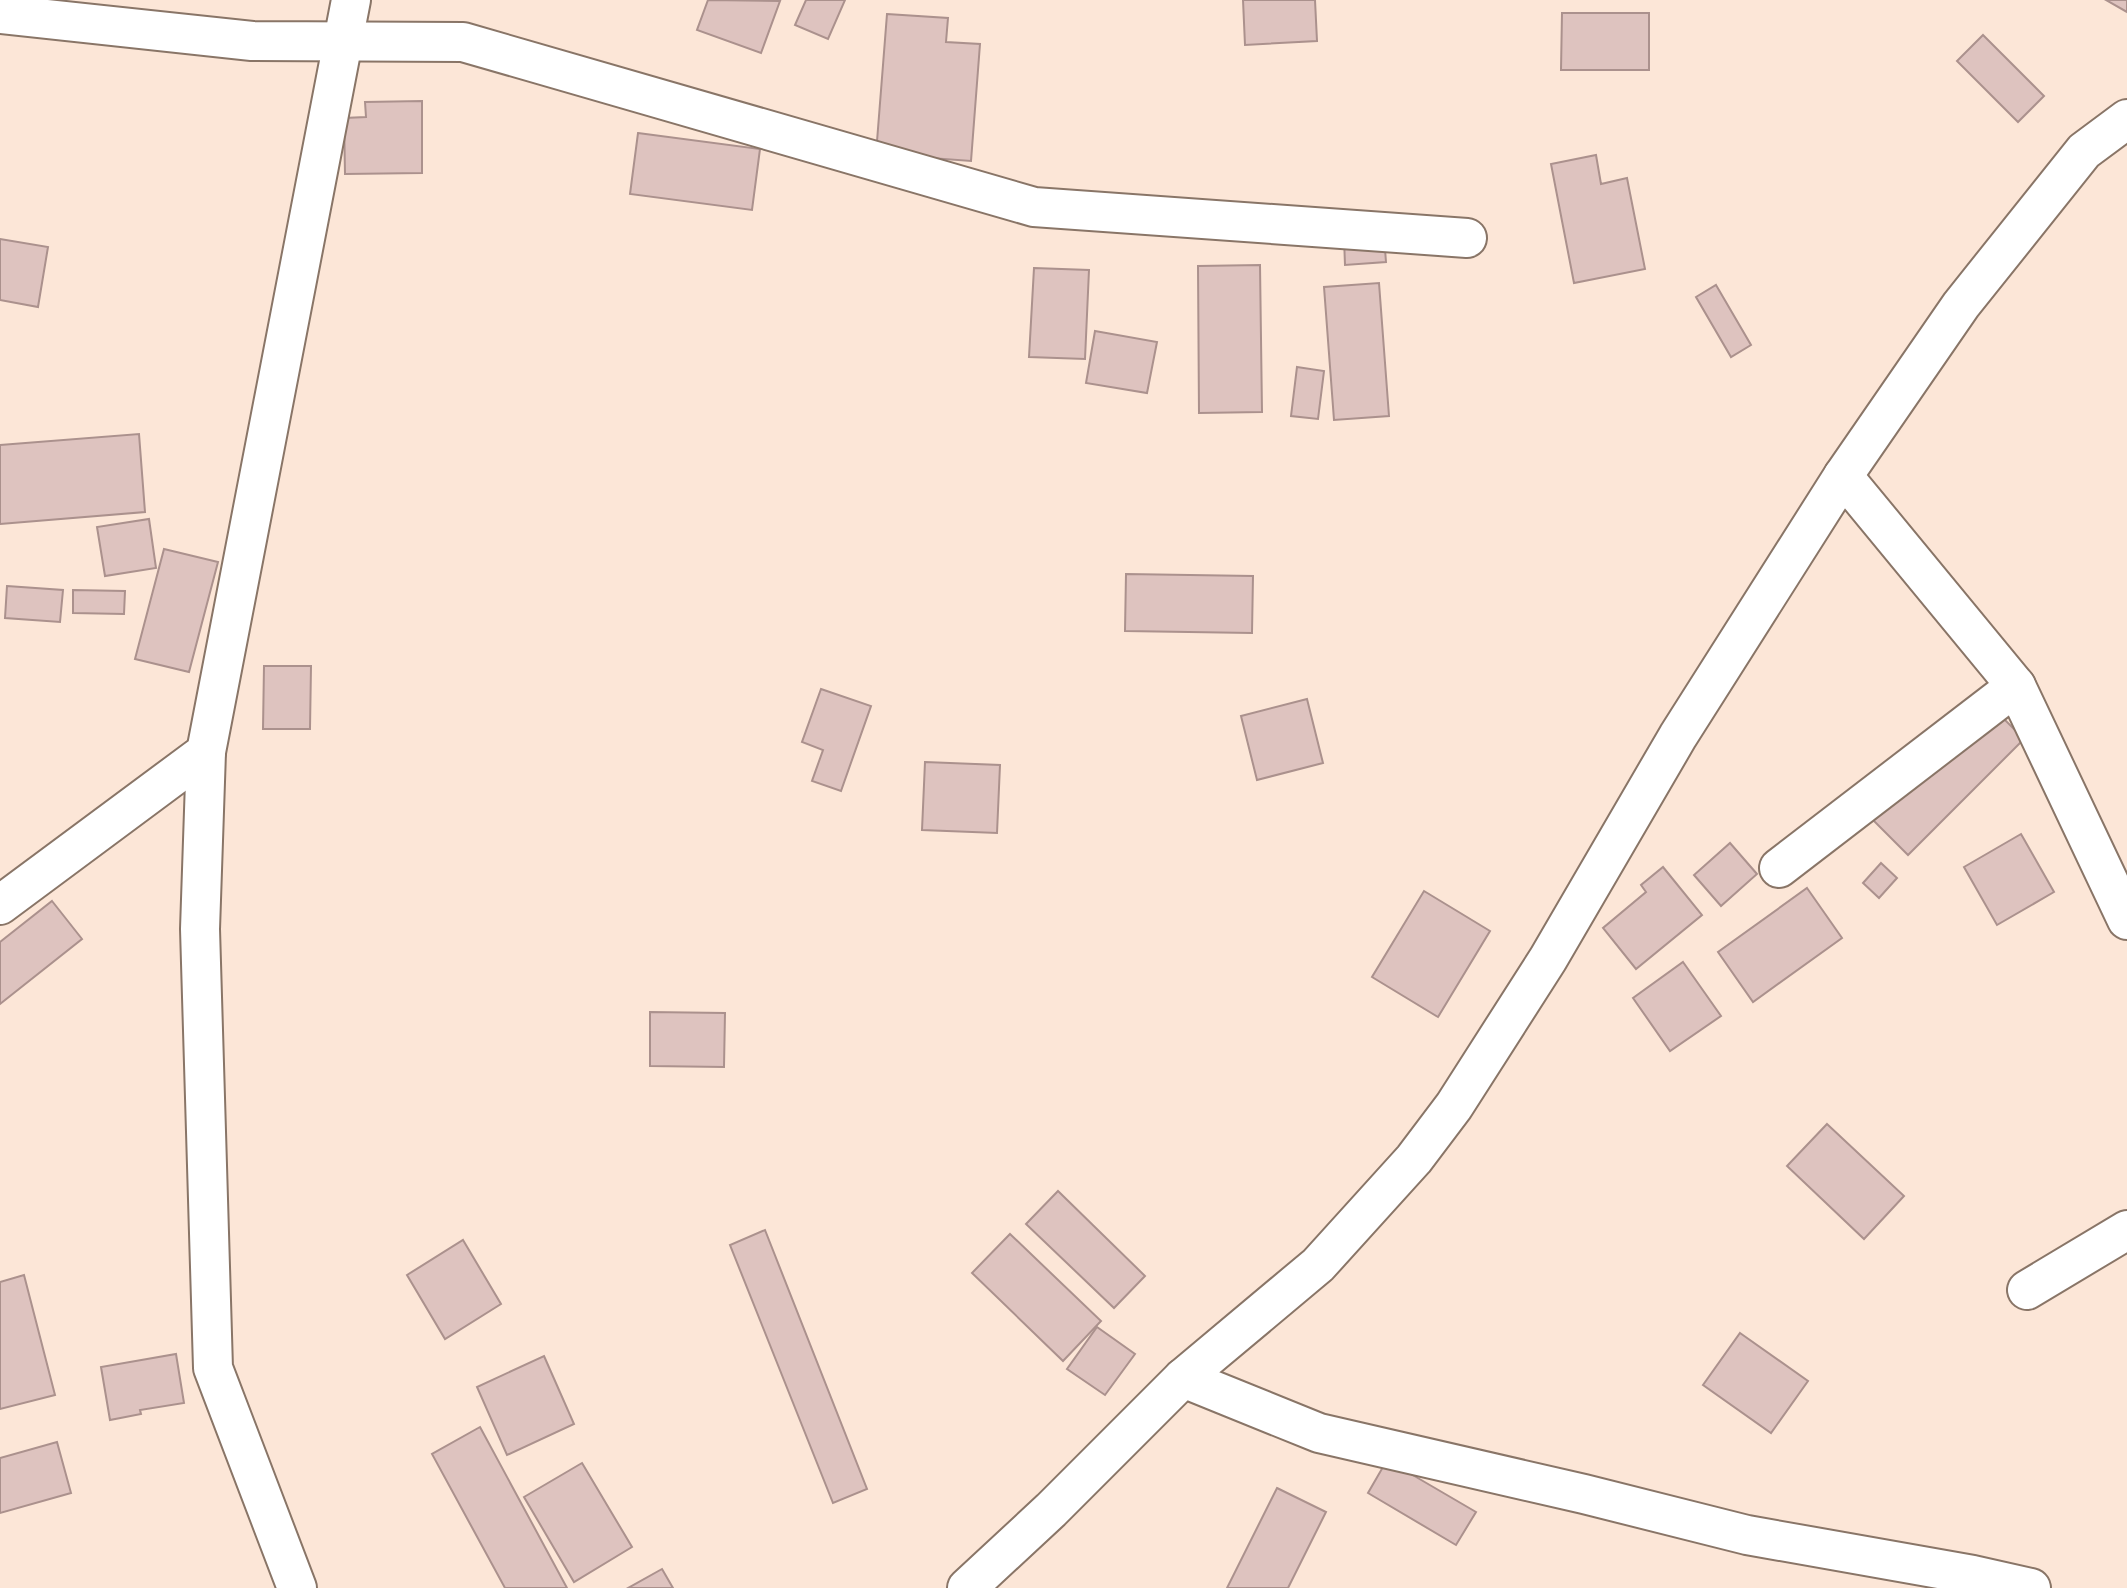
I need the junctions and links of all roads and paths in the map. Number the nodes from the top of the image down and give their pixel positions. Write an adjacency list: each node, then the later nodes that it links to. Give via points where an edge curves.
1 (351, 0): 3 (street)
2 (0, 14): 3 (street, via 252,41)
3 (344, 42): 5 (street, via 463,43 1034,207); 8 (street)
4 (2127, 119): 6 (street, via 2084,151 1978,285)
5 (1467, 238)
6 (1843, 476): 7 (street); 14 (street, via 1678,736 1548,959 1454,1107 1414,1159 1318,1265)
7 (2016, 686): 9 (street); 11 (street)
8 (206, 752): 10 (street); 15 (street, via 200,929 213,1368)
9 (1779, 868)
10 (0, 905)
11 (2127, 920)
12 (2127, 1230): 13 (street)
13 (2026, 1290)
14 (1183, 1378): 16 (street); 17 (street, via 1319,1433 1747,1535)
15 (297, 1588)
16 (967, 1588)
17 (2031, 1588)

